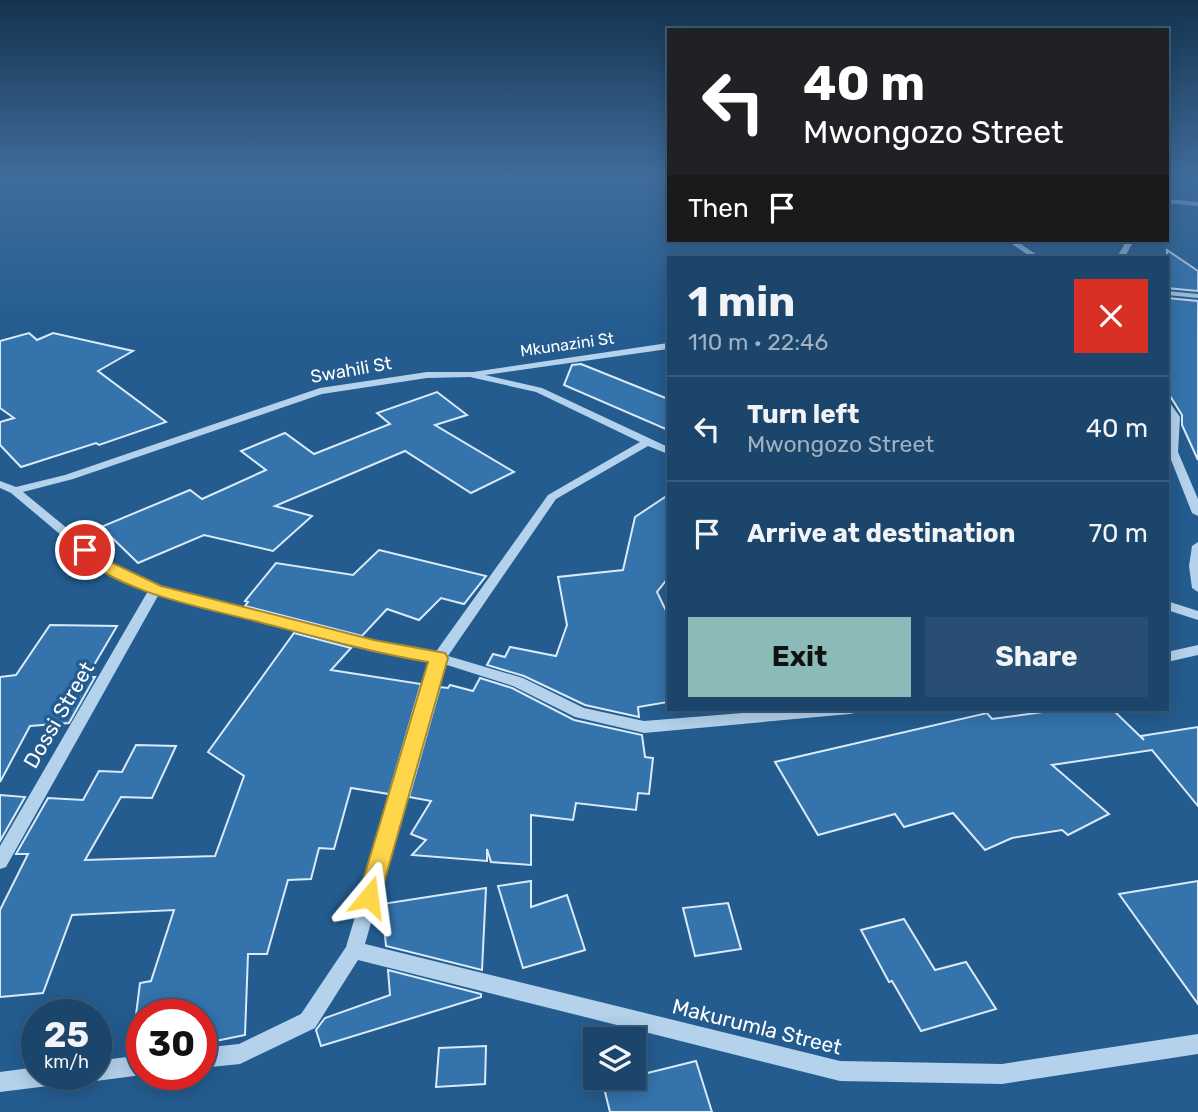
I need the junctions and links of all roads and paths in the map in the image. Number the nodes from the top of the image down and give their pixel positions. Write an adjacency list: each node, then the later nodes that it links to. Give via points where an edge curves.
1 (1013, 242): 2 (street)
2 (1034, 256)
3 (1169, 293): 4 (street)
4 (1198, 296)
5 (667, 346): 6 (street, Mkunazini St)
6 (470, 374): 8 (street, Swahili St, via 539,390); 11 (street, Swahili St, via 427,375 320,391 69,477)
7 (1169, 408): 12 (street, via 1175,417 1173,452)
8 (647, 442): 9 (street, Swahili St); 20 (street, via 552,497)
9 (667, 451)
10 (0, 484): 11 (street)
11 (15, 491): 15 (street, via 103,564)
12 (1198, 513)
13 (1198, 546): 14 (street)
14 (1198, 588)
15 (155, 589): 20 (street, via 348,640); 22 (street, Dossi Street)
16 (1169, 606): 17 (street)
17 (1198, 616)
18 (1198, 649): 19 (street)
19 (1169, 656)
20 (439, 658): 21 (street, via 517,682 580,713 643,727); 23 (street)
21 (827, 711)
22 (0, 862)
23 (354, 950): 24 (street, Makurumla Street, via 840,1072 1002,1074); 25 (street, via 308,1021 240,1054)
24 (1198, 1044)
25 (217, 1056)
26 (21, 1079): 27 (street)
27 (0, 1082)

